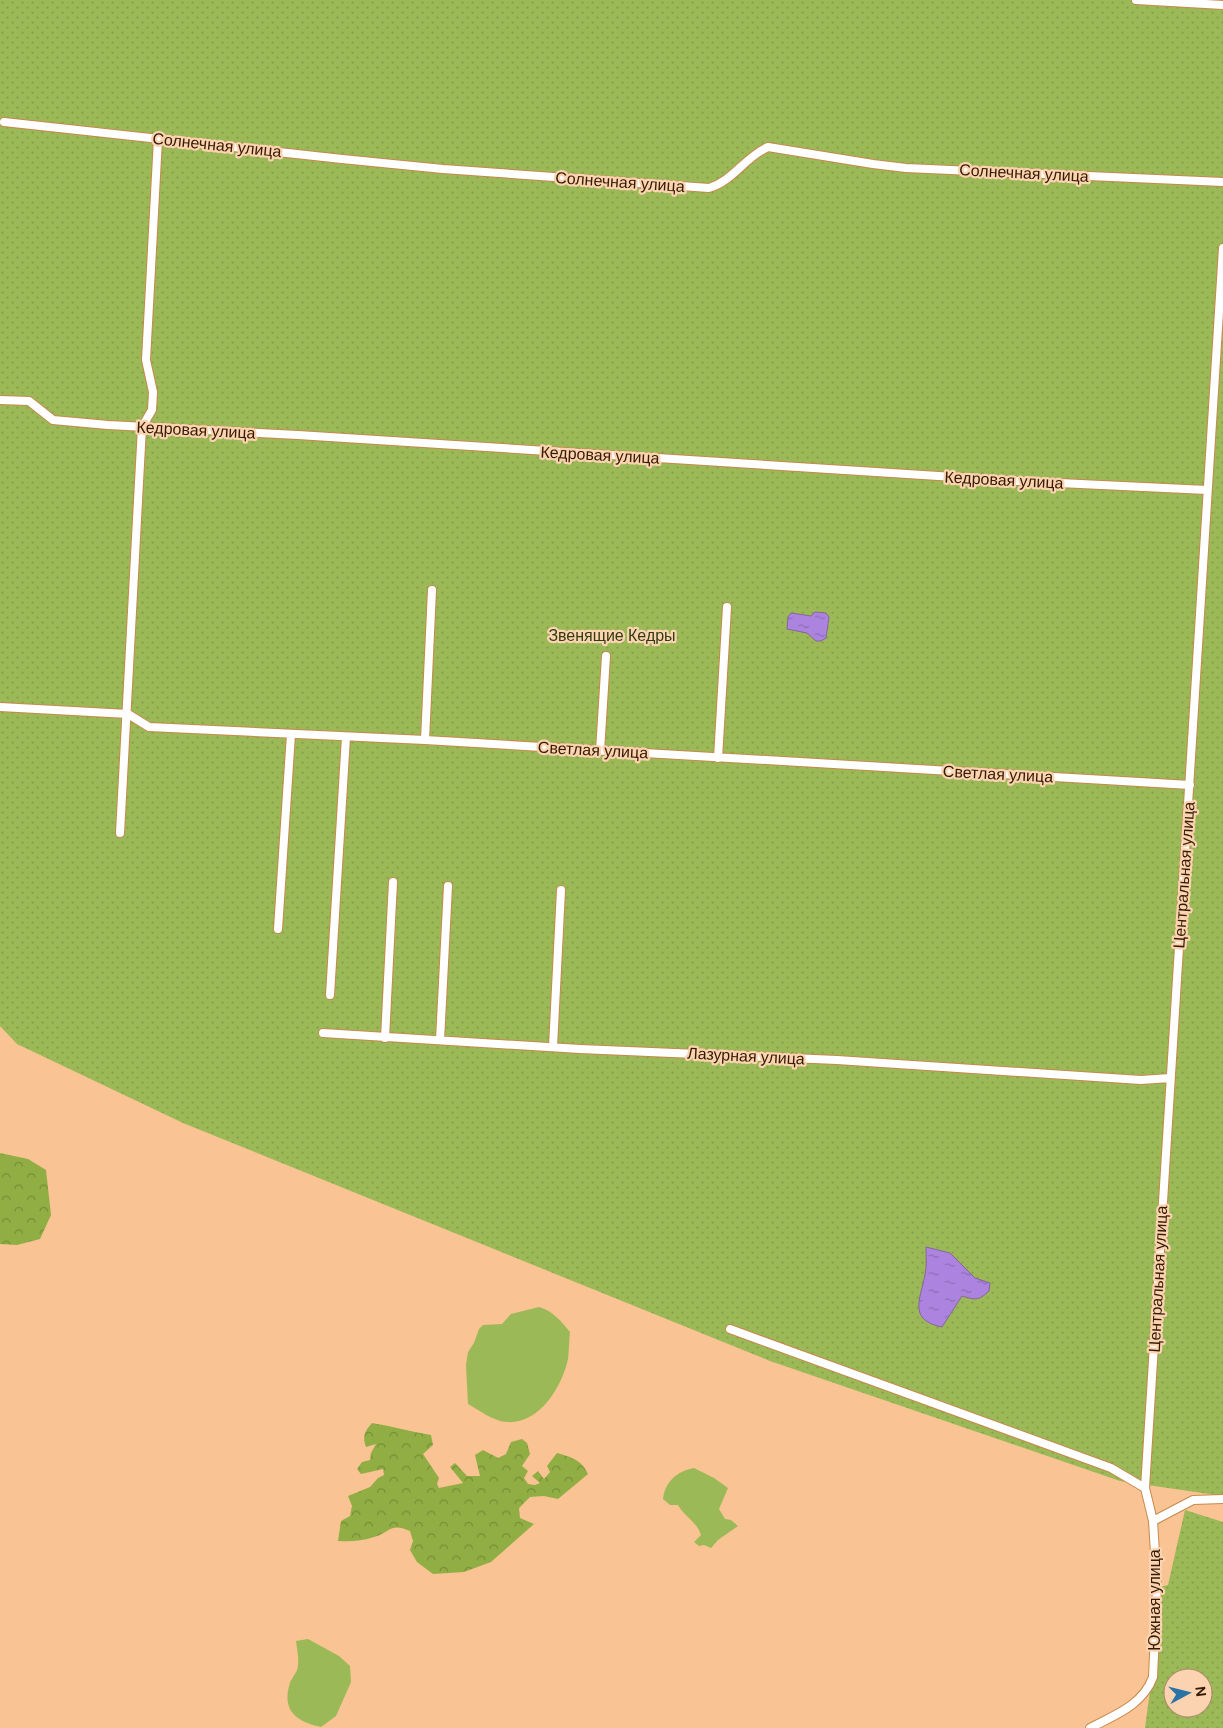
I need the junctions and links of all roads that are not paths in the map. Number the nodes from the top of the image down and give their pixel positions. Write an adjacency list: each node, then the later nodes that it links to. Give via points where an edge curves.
1 (1136, 0): 2 (street)
2 (1223, 5)
3 (4, 122): 4 (street, Солнечная улица)
4 (158, 139): 5 (street, Солнечная улица, via 443,169 709,188 720,185 768,147 906,168); 8 (street, via 146,360 153,392 152,410)
5 (1223, 182)
6 (1223, 248): 9 (street, Центральная улица)
7 (0, 400): 8 (street, Кедровая улица, via 29,401 53,420)
8 (142, 427): 9 (street, Кедровая улица, via 1012,481); 14 (street)
9 (1207, 490): 20 (street, Центральная улица)
10 (432, 590): 17 (street)
11 (727, 607): 19 (street)
12 (606, 656): 18 (street)
13 (0, 707): 14 (street, Светлая улица)
14 (128, 714): 15 (street, Светлая улица, via 149,727); 21 (street)
15 (291, 734): 16 (street, Светлая улица); 25 (street)
16 (346, 737): 17 (street, Светлая улица); 26 (street)
17 (425, 740): 18 (street, Светлая улица)
18 (600, 751): 19 (street, Светлая улица)
19 (718, 758): 20 (street, Светлая улица)
20 (1190, 785): 31 (street, Центральная улица)
21 (120, 833)
22 (393, 882): 28 (street)
23 (448, 886): 29 (street)
24 (561, 890): 30 (street)
25 (278, 928)
26 (330, 995)
27 (323, 1033): 28 (street, Лазурная улица)
28 (385, 1038): 29 (street, Лазурная улица)
29 (440, 1040): 30 (street, Лазурная улица)
30 (553, 1047): 31 (street, Лазурная улица, via 837,1060 1140,1080)
31 (1170, 1078): 33 (street, Центральная улица)
32 (730, 1329): 33 (street, via 1111,1468)
33 (1145, 1488): 35 (street, Центральная улица)
34 (1223, 1499): 36 (street, via 1193,1500)
35 (1147, 1501): 36 (street, Южная улица)
36 (1153, 1521): 37 (street, Южная улица, via 1157,1585 1153,1677 1149,1688 1130,1706)
37 (1090, 1728)

